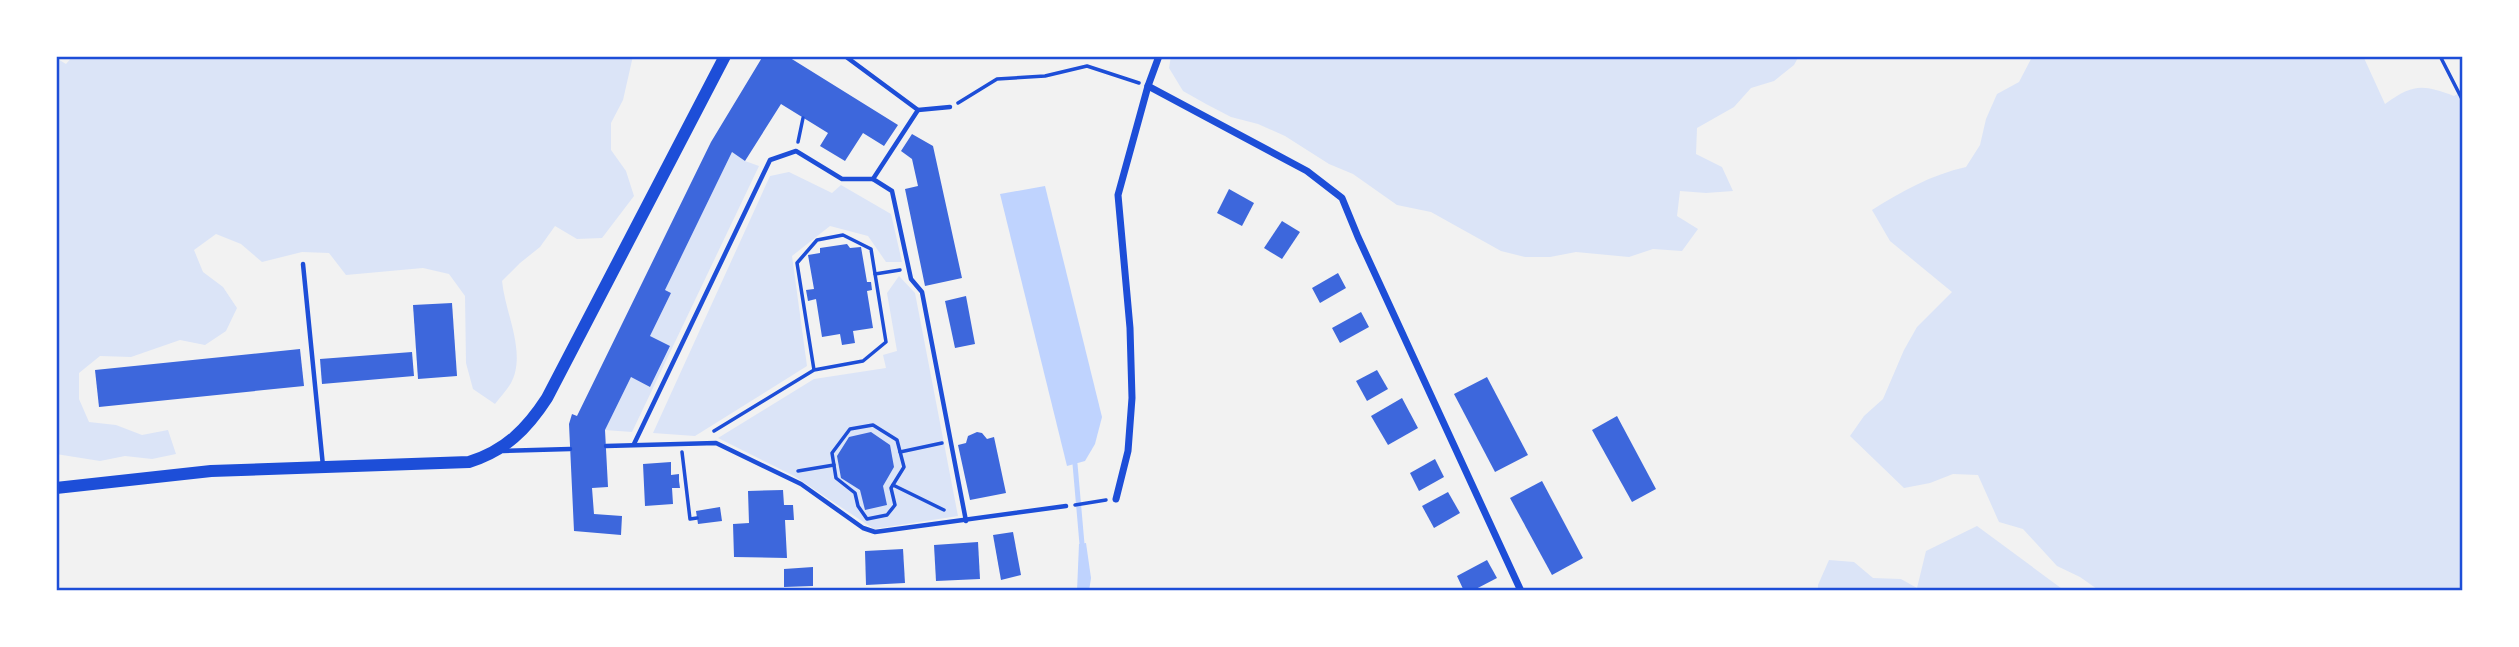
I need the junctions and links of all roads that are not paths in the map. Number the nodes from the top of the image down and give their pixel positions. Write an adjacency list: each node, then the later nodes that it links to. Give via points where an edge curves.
1 (725, 56): 12 (street, via 547,398 523,431)
2 (845, 56): 6 (lane)
3 (1159, 56): 4 (street)
4 (1149, 86): 15 (street, via 1118,195 1132,398 1128,451); 18 (street, via 1307,171 1342,198)
5 (950, 107): 6 (lane)
6 (918, 110): 7 (lane)
7 (873, 179): 9 (lane, via 842,179 796,150 770,160); 17 (lane, via 892,191 911,279 922,292)
8 (303, 264): 13 (lane)
9 (634, 443): 10 (lane); 17 (lane, via 716,443 801,484 863,528 875,531)
10 (606, 446)
11 (570, 449): 12 (lane)
12 (498, 451): 13 (street, via 469,462)
13 (323, 467): 14 (street, via 211,471)
14 (56, 488)
15 (1116, 499)
16 (1066, 506): 17 (lane)
17 (966, 521)
18 (1521, 591)

